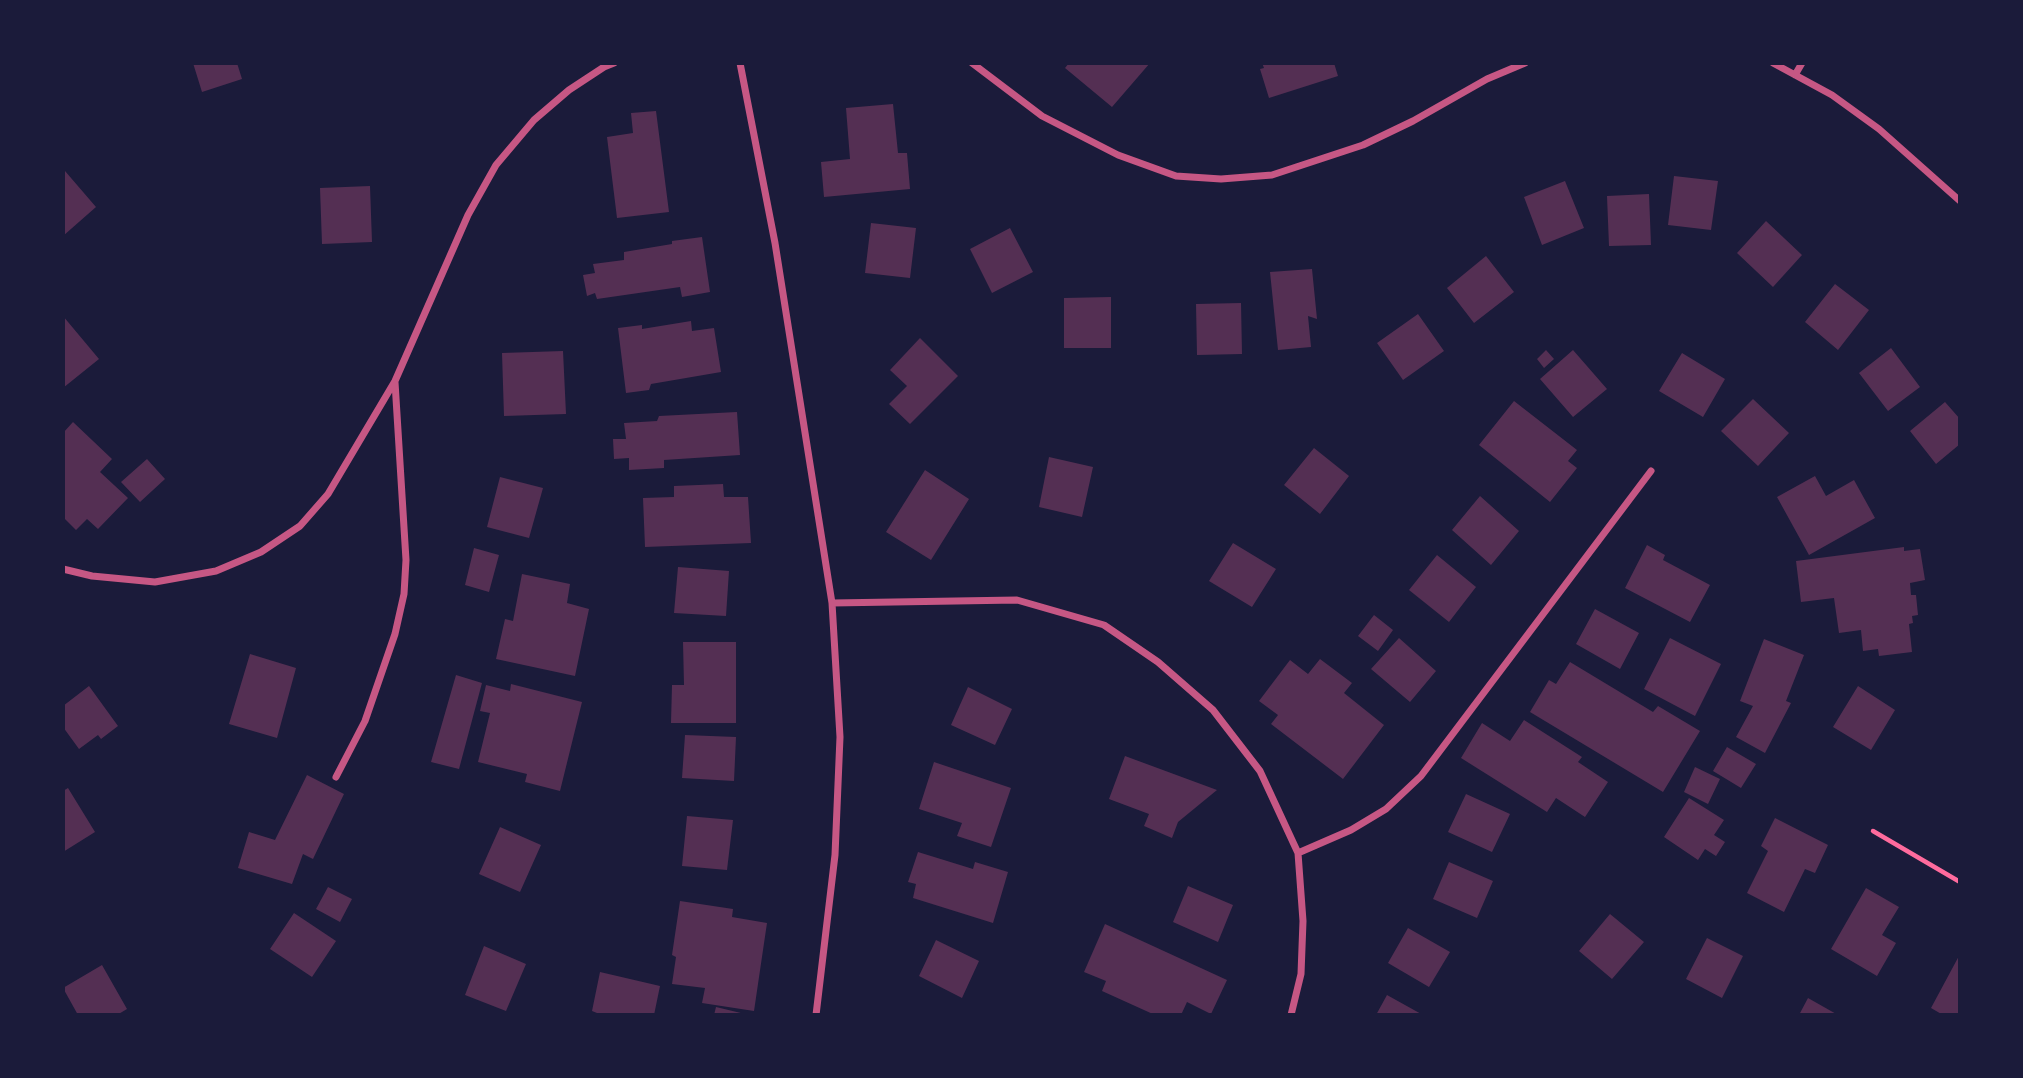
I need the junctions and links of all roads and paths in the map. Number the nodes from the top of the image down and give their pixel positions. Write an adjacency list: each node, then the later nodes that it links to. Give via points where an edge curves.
1 (614, 63): 9 (street, via 560,97 496,165 468,215)
2 (740, 63): 12 (street, via 775,243)
3 (972, 63): 4 (street, via 1042,116 1118,155 1177,176 1221,179 1272,174 1363,145)
4 (1525, 63)
5 (1773, 63): 7 (street)
6 (1802, 63): 7 (street)
7 (1795, 75): 8 (street, via 1879,129)
8 (1960, 201)
9 (395, 381): 11 (street, via 328,494 300,526 261,552 216,571 155,582); 13 (street, via 404,594 365,720)
10 (1651, 471): 15 (street, via 1421,776 1386,809)
11 (63, 569)
12 (832, 603): 15 (street, via 1017,600 1104,625 1158,662 1213,710 1260,771); 17 (street, via 840,737 835,855)
13 (336, 777)
14 (1873, 831): 16 (path)
15 (1298, 853): 18 (street, via 1301,974)
16 (1960, 882)
17 (816, 1015)
18 (1291, 1015)

